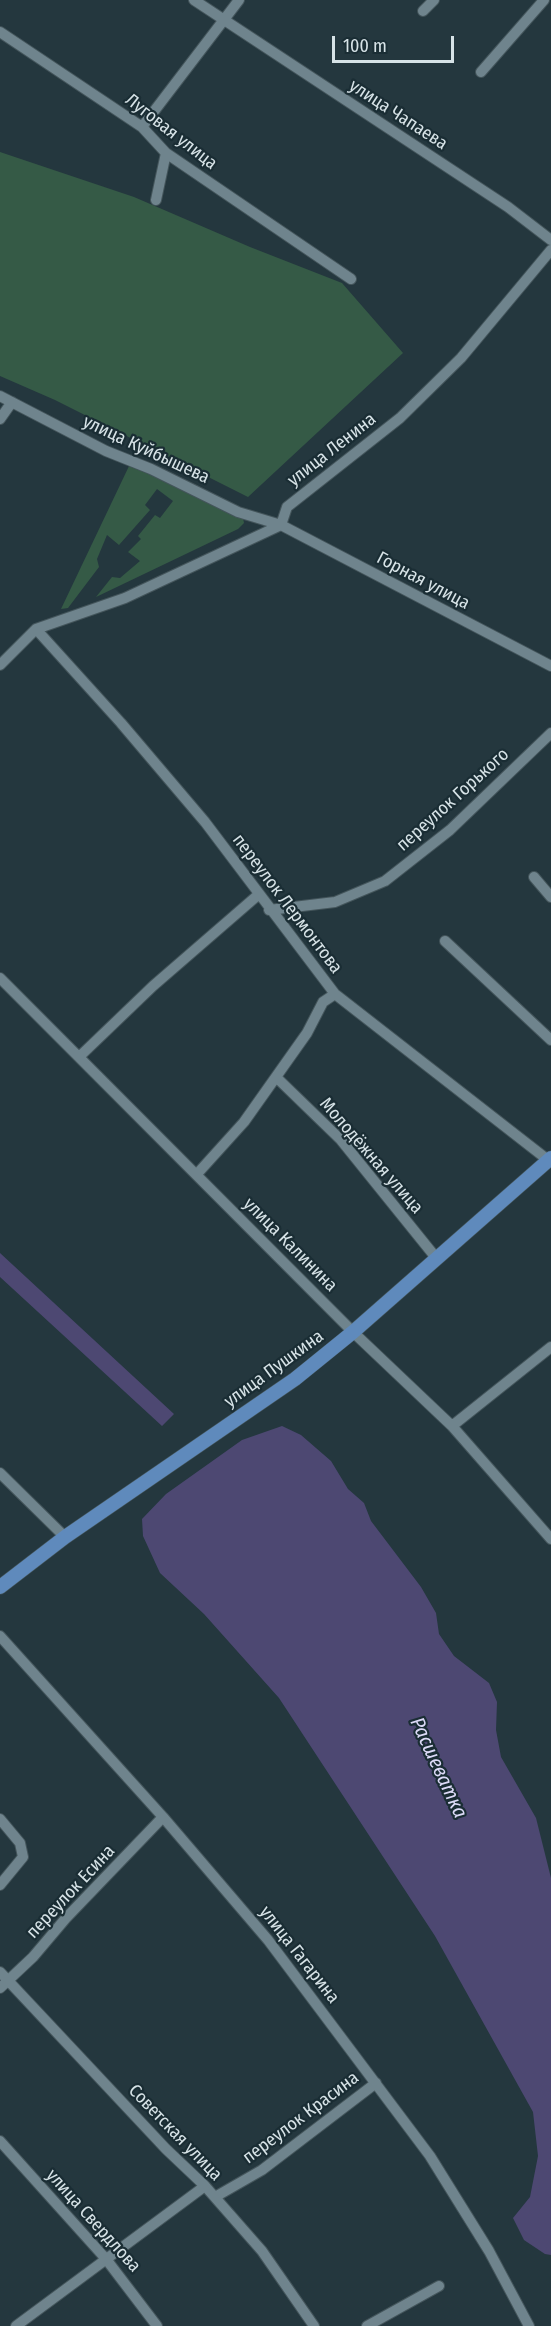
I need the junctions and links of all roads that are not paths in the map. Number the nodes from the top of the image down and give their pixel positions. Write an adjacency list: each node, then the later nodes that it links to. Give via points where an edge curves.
1 (194, 0): 6 (street, улица Чапаева)
2 (239, 0): 6 (street)
3 (434, 0): 5 (street)
4 (544, 0): 8 (street)
5 (423, 11)
6 (223, 19): 9 (street); 12 (street, улица Чапаева, via 508,207)
7 (0, 32): 9 (street, Луговая улица)
8 (482, 72)
9 (142, 128): 10 (street, Луговая улица)
10 (166, 153): 11 (street); 14 (street, Луговая улица)
11 (156, 200)
12 (551, 240)
13 (551, 250): 18 (street, улица Ленина, via 461,358 400,417 287,507)
14 (351, 279)
15 (0, 396): 16 (street, улица Куйбышева)
16 (12, 402): 17 (street); 18 (street, улица Куйбышева, via 238,513)
17 (0, 419)
18 (281, 525): 19 (street, via 125,598); 21 (street, Горная улица)
19 (36, 629): 20 (street); 24 (street, переулок Лермонтова, via 205,822)
20 (0, 665)
21 (551, 666)
22 (551, 733): 26 (street, переулок Горького, via 450,830 385,881 335,902)
23 (534, 877): 25 (street)
24 (258, 895): 26 (street, переулок Лермонтова); 31 (street)
25 (551, 897)
26 (269, 910): 29 (street, переулок Лермонтова)
27 (445, 941): 30 (street)
28 (0, 978): 31 (street, улица Калинина)
29 (335, 994): 32 (street, via 323,1002); 33 (street, переулок Лермонтова)
30 (551, 1040)
31 (79, 1057): 34 (street, улица Калинина)
32 (276, 1077): 34 (street, via 244,1122); 35 (street, Молодёжная улица, via 340,1140)
33 (550, 1159): 35 (main road, улица Пушкина)
34 (197, 1174): 36 (street, улица Калинина)
35 (437, 1259): 36 (main road, улица Пушкина)
36 (353, 1332): 38 (street, улица Калинина); 40 (main road, улица Пушкина, via 295,1379)
37 (551, 1347): 38 (street)
38 (452, 1426): 41 (street, улица Калинина)
39 (0, 1473): 40 (street)
40 (65, 1538): 42 (main road, улица Пушкина)
41 (551, 1539)
42 (0, 1587)
43 (0, 1636): 44 (street, улица Гагарина)
44 (163, 1817): 48 (street, переулок Есина); 49 (street, улица Гагарина, via 268,1940)
45 (0, 1819): 46 (street, via 21,1843 23,1857)
46 (0, 1885)
47 (0, 1972): 48 (street, Советская улица)
48 (4, 1984): 51 (street, Советская улица)
49 (376, 2083): 52 (street, переулок Красина, via 262,2170); 59 (street, улица Гагарина, via 430,2156 489,2251)
50 (0, 2141): 53 (street, улица Свердлова)
51 (205, 2186): 52 (street, Советская улица); 53 (street)
52 (215, 2197): 57 (street, Советская улица, via 262,2251)
53 (106, 2259): 55 (street); 56 (street, улица Свердлова)
54 (439, 2286): 58 (street)
55 (16, 2326)
56 (157, 2326)
57 (314, 2326)
58 (367, 2326)
59 (529, 2326)

